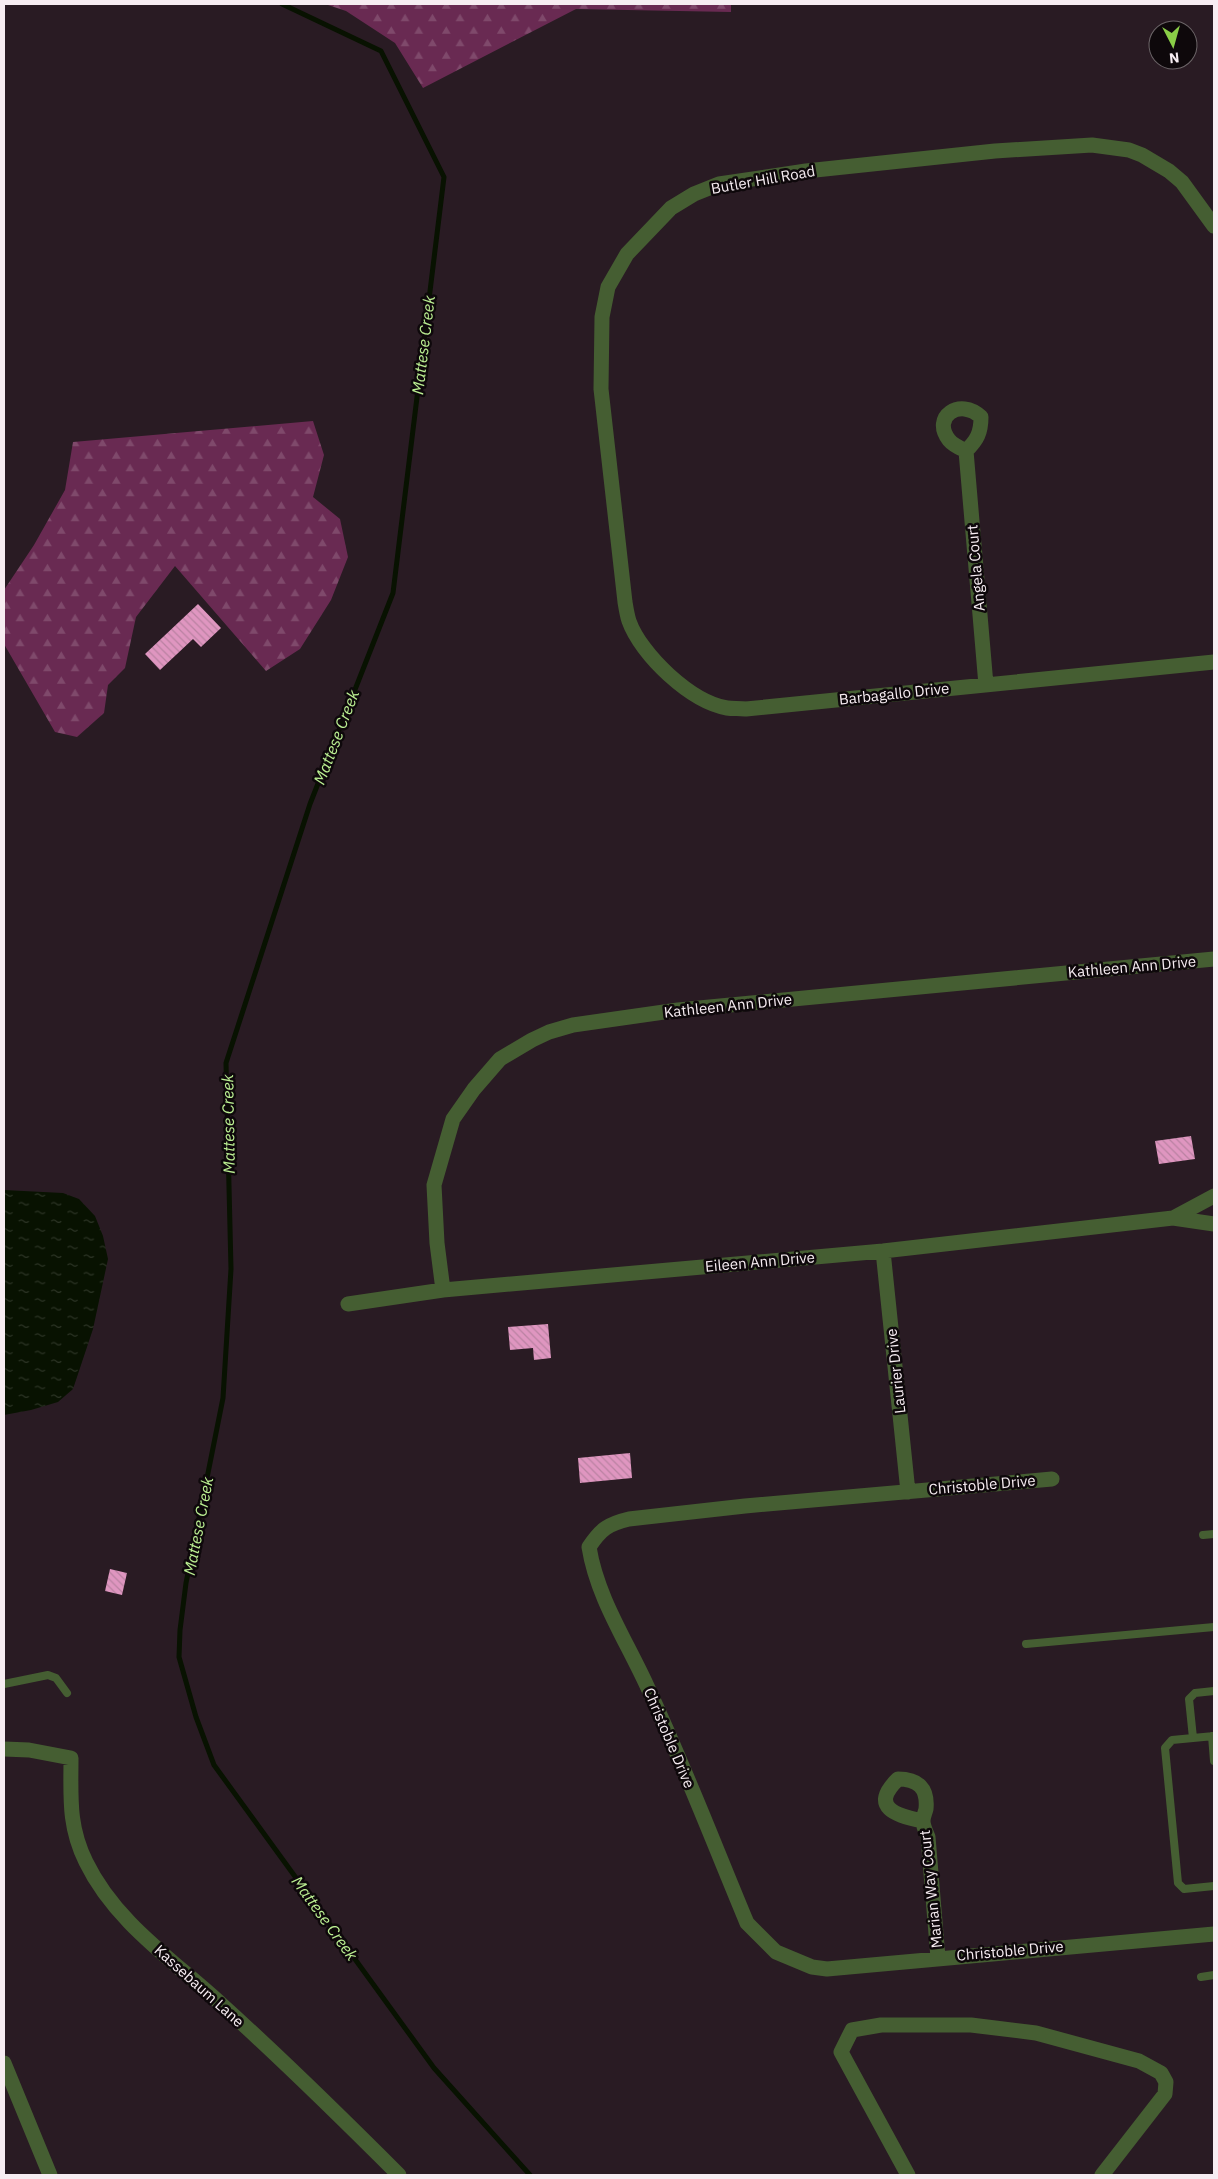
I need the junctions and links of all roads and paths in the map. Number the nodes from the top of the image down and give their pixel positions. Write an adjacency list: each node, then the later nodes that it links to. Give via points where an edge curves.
1 (1214, 226): 3 (street, Butler Hill Road, via 1182,182 1169,171 1130,150 1092,144 806,171 719,184 672,208 627,254 608,287 602,317 601,389)
2 (966, 451): 5 (street, Angela Court)
3 (625, 602): 5 (street, Barbagallo Drive, via 636,636 656,662 679,684 706,702 727,708)
4 (1214, 662): 5 (street, Barbagallo Drive)
5 (986, 685)
6 (1214, 959): 11 (street, Kathleen Ann Drive, via 678,1010 572,1025 549,1032 500,1059 453,1119 434,1185)
7 (1214, 1196): 8 (street, Eileen Ann Drive)
8 (1173, 1218): 9 (street, Eileen Ann Drive); 10 (street, Eileen Ann Drive)
9 (1214, 1224)
10 (883, 1251): 11 (street, Eileen Ann Drive); 14 (street, Laurier Drive)
11 (443, 1290): 12 (street, Eileen Ann Drive)
12 (348, 1304)
13 (1052, 1479): 14 (street, Christoble Drive)
14 (908, 1492): 29 (street, Christoble Drive, via 629,1519 612,1523 598,1533 589,1547 592,1568 605,1602 647,1686 747,1923 776,1952 812,1967 827,1969)
15 (1214, 1534): 16 (lane)
16 (1203, 1535)
17 (1214, 1627): 18 (lane)
18 (1026, 1644)
19 (4, 1684): 21 (lane, via 48,1675 56,1678)
20 (1214, 1691): 23 (lane, via 1195,1692 1189,1699)
21 (67, 1693)
22 (1213, 1736): 23 (lane); 25 (lane)
23 (1193, 1738): 27 (lane, via 1172,1740 1165,1748 1178,1883 1184,1889)
24 (4, 1749): 34 (street, Kassebaum Lane, via 72,1758 71,1814 85,1861 99,1887 140,1933 221,2003)
25 (1214, 1761)
26 (923, 1821): 29 (street, Marian Way Court, via 928,1837)
27 (1214, 1886)
28 (1214, 1934): 29 (street, Christoble Drive)
29 (938, 1958)
30 (1214, 1975): 31 (lane)
31 (1201, 1976)
32 (4, 2063): 33 (street)
33 (50, 2175)
34 (399, 2175)
35 (908, 2175): 36 (street, via 841,2052 852,2030 881,2025 971,2025 1036,2033 1139,2061 1161,2073 1166,2082 1165,2094)
36 (1102, 2175)

